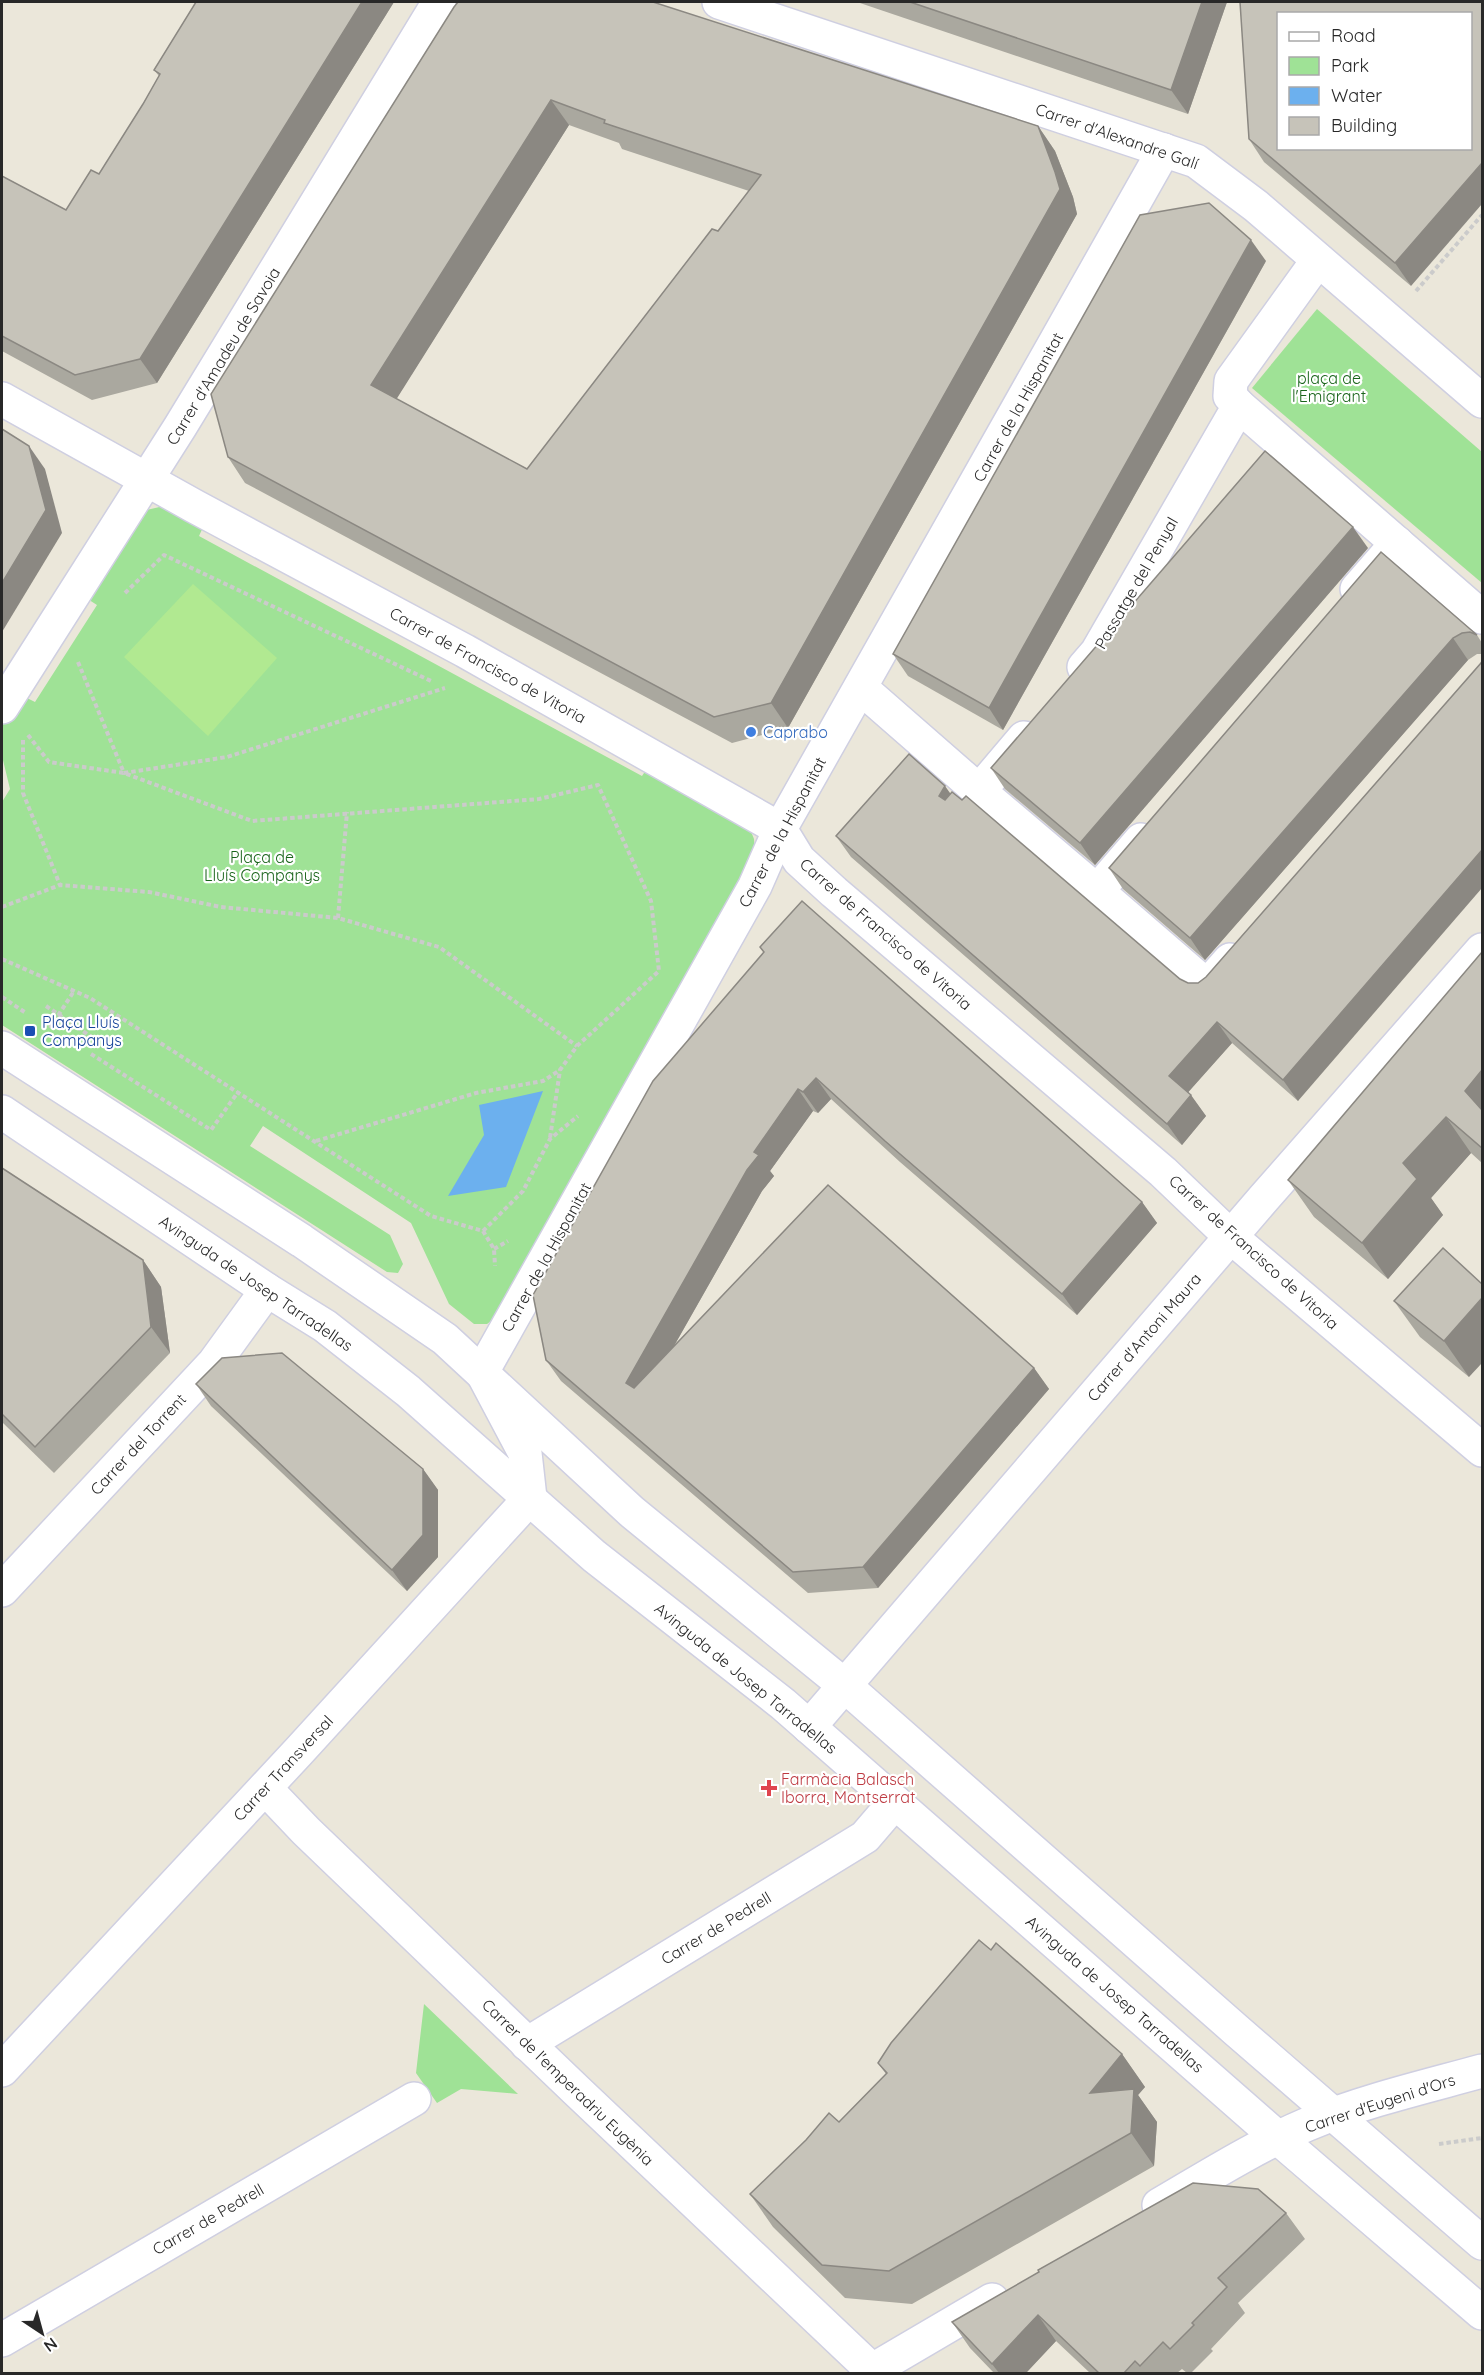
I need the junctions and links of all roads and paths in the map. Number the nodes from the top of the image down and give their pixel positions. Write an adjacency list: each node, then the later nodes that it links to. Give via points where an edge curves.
1 (439, 2): 10 (street, Carrer d'Amadeu de Savoia)
2 (718, 2): 3 (street, Carrer d'Alexandre Galí)
3 (1164, 150): 5 (street, Carrer d'Alexandre Galí, via 1196,161); 17 (street, Carrer de la Hispanitat)
4 (1482, 215): 6 (path)
5 (1318, 260): 8 (street, Carrer d'Alexandre Galí); 9 (street, via 1231,381 1230,396)
6 (1412, 296)
7 (2, 399): 10 (street, Carrer de Francisco de Vitoria)
8 (1482, 401)
9 (1239, 406): 11 (street); 15 (street, Passatge del Penyal, via 1097,652)
10 (146, 480): 19 (street, Carrer d'Amadeu de Savoia); 25 (street, Carrer de Francisco de Vitoria, via 475,657)
11 (1397, 543): 12 (street); 13 (street)
12 (1335, 614)
13 (1482, 617)
14 (78, 661): 20 (path)
15 (1068, 687)
16 (444, 688): 20 (path, via 227,757)
17 (861, 688): 21 (street); 25 (street, Carrer de la Hispanitat)
18 (1045, 713): 21 (street)
19 (13, 718): 20 (path, via 49,762)
20 (124, 773): 23 (path, via 252,821)
21 (979, 791): 27 (street)
22 (22, 793): 26 (path)
23 (347, 812): 29 (path); 40 (path, via 539,799 598,784 651,901 659,971)
24 (1158, 820): 27 (street)
25 (780, 829): 48 (street, Carrer de Francisco de Vitoria, via 799,860 1163,1172); 53 (street, Carrer de la Hispanitat, via 754,886)
26 (60, 885): 28 (path); 29 (path, via 149,892 221,908)
27 (1097, 891): 30 (street, via 1207,986)
28 (2, 908)
29 (338, 918): 40 (path, via 439,947)
30 (1246, 941)
31 (1482, 950): 48 (street, Carrer d'Antoni Maura)
32 (2, 959): 33 (path)
33 (74, 991): 36 (path); 44 (path)
34 (2, 997): 37 (path)
35 (46, 1006): 36 (path)
36 (58, 1015): 38 (path, via 50,1028); 39 (path)
37 (31, 1016)
38 (40, 1022)
39 (96, 1040)
40 (578, 1046): 43 (path)
41 (2, 1048): 53 (street, via 302,1241 445,1339)
42 (90, 1054): 44 (path, via 211,1130)
43 (560, 1070): 46 (path); 47 (path, via 543,1081 476,1093)
44 (238, 1092): 47 (path)
45 (2, 1112): 52 (street, Avinguda de Josep Tarradellas)
46 (550, 1139)
47 (316, 1142): 50 (path, via 431,1216 483,1231)
48 (1231, 1237): 54 (street, Carrer de Francisco de Vitoria); 57 (street, Carrer d'Antoni Maura)
49 (507, 1243): 50 (path)
50 (494, 1249): 51 (path)
51 (496, 1276)
52 (267, 1290): 55 (street, Avinguda de Josep Tarradellas, via 325,1326 400,1385); 56 (street, Carrer del Torrent, via 214,1363)
53 (482, 1372): 55 (street, via 525,1453); 57 (street, via 632,1512)
54 (1482, 1450)
55 (530, 1498): 58 (street, Avinguda de Josep Tarradellas, via 594,1556); 59 (street, Carrer Transversal)
56 (2, 1590)
57 (844, 1685): 58 (street, Carrer d'Antoni Maura); 65 (street)
58 (809, 1727): 60 (street, Avinguda de Josep Tarradellas)
59 (265, 1788): 61 (street, Carrer de l'emperadriu Eugènia); 62 (street, Carrer Transversal)
60 (895, 1802): 61 (street, Carrer de Pedrell, via 865,1838); 66 (street, Avinguda de Josep Tarradellas)
61 (527, 2044): 74 (street, Carrer de l'emperadriu Eugènia)
62 (2, 2070)
63 (1482, 2071): 65 (street, Carrer d'Eugeni d'Ors)
64 (414, 2099): 73 (street, Carrer de Pedrell)
65 (1334, 2114): 66 (street, Carrer d'Eugeni d'Ors); 70 (street)
66 (1278, 2138): 69 (street, Carrer d'Eugeni d'Ors); 72 (street, Avinguda de Josep Tarradellas)
67 (1482, 2138): 68 (path)
68 (1439, 2144)
69 (1135, 2218)
70 (1482, 2243)
71 (1022, 2283): 74 (street)
72 (1482, 2313)
73 (2, 2340)
74 (871, 2372)

